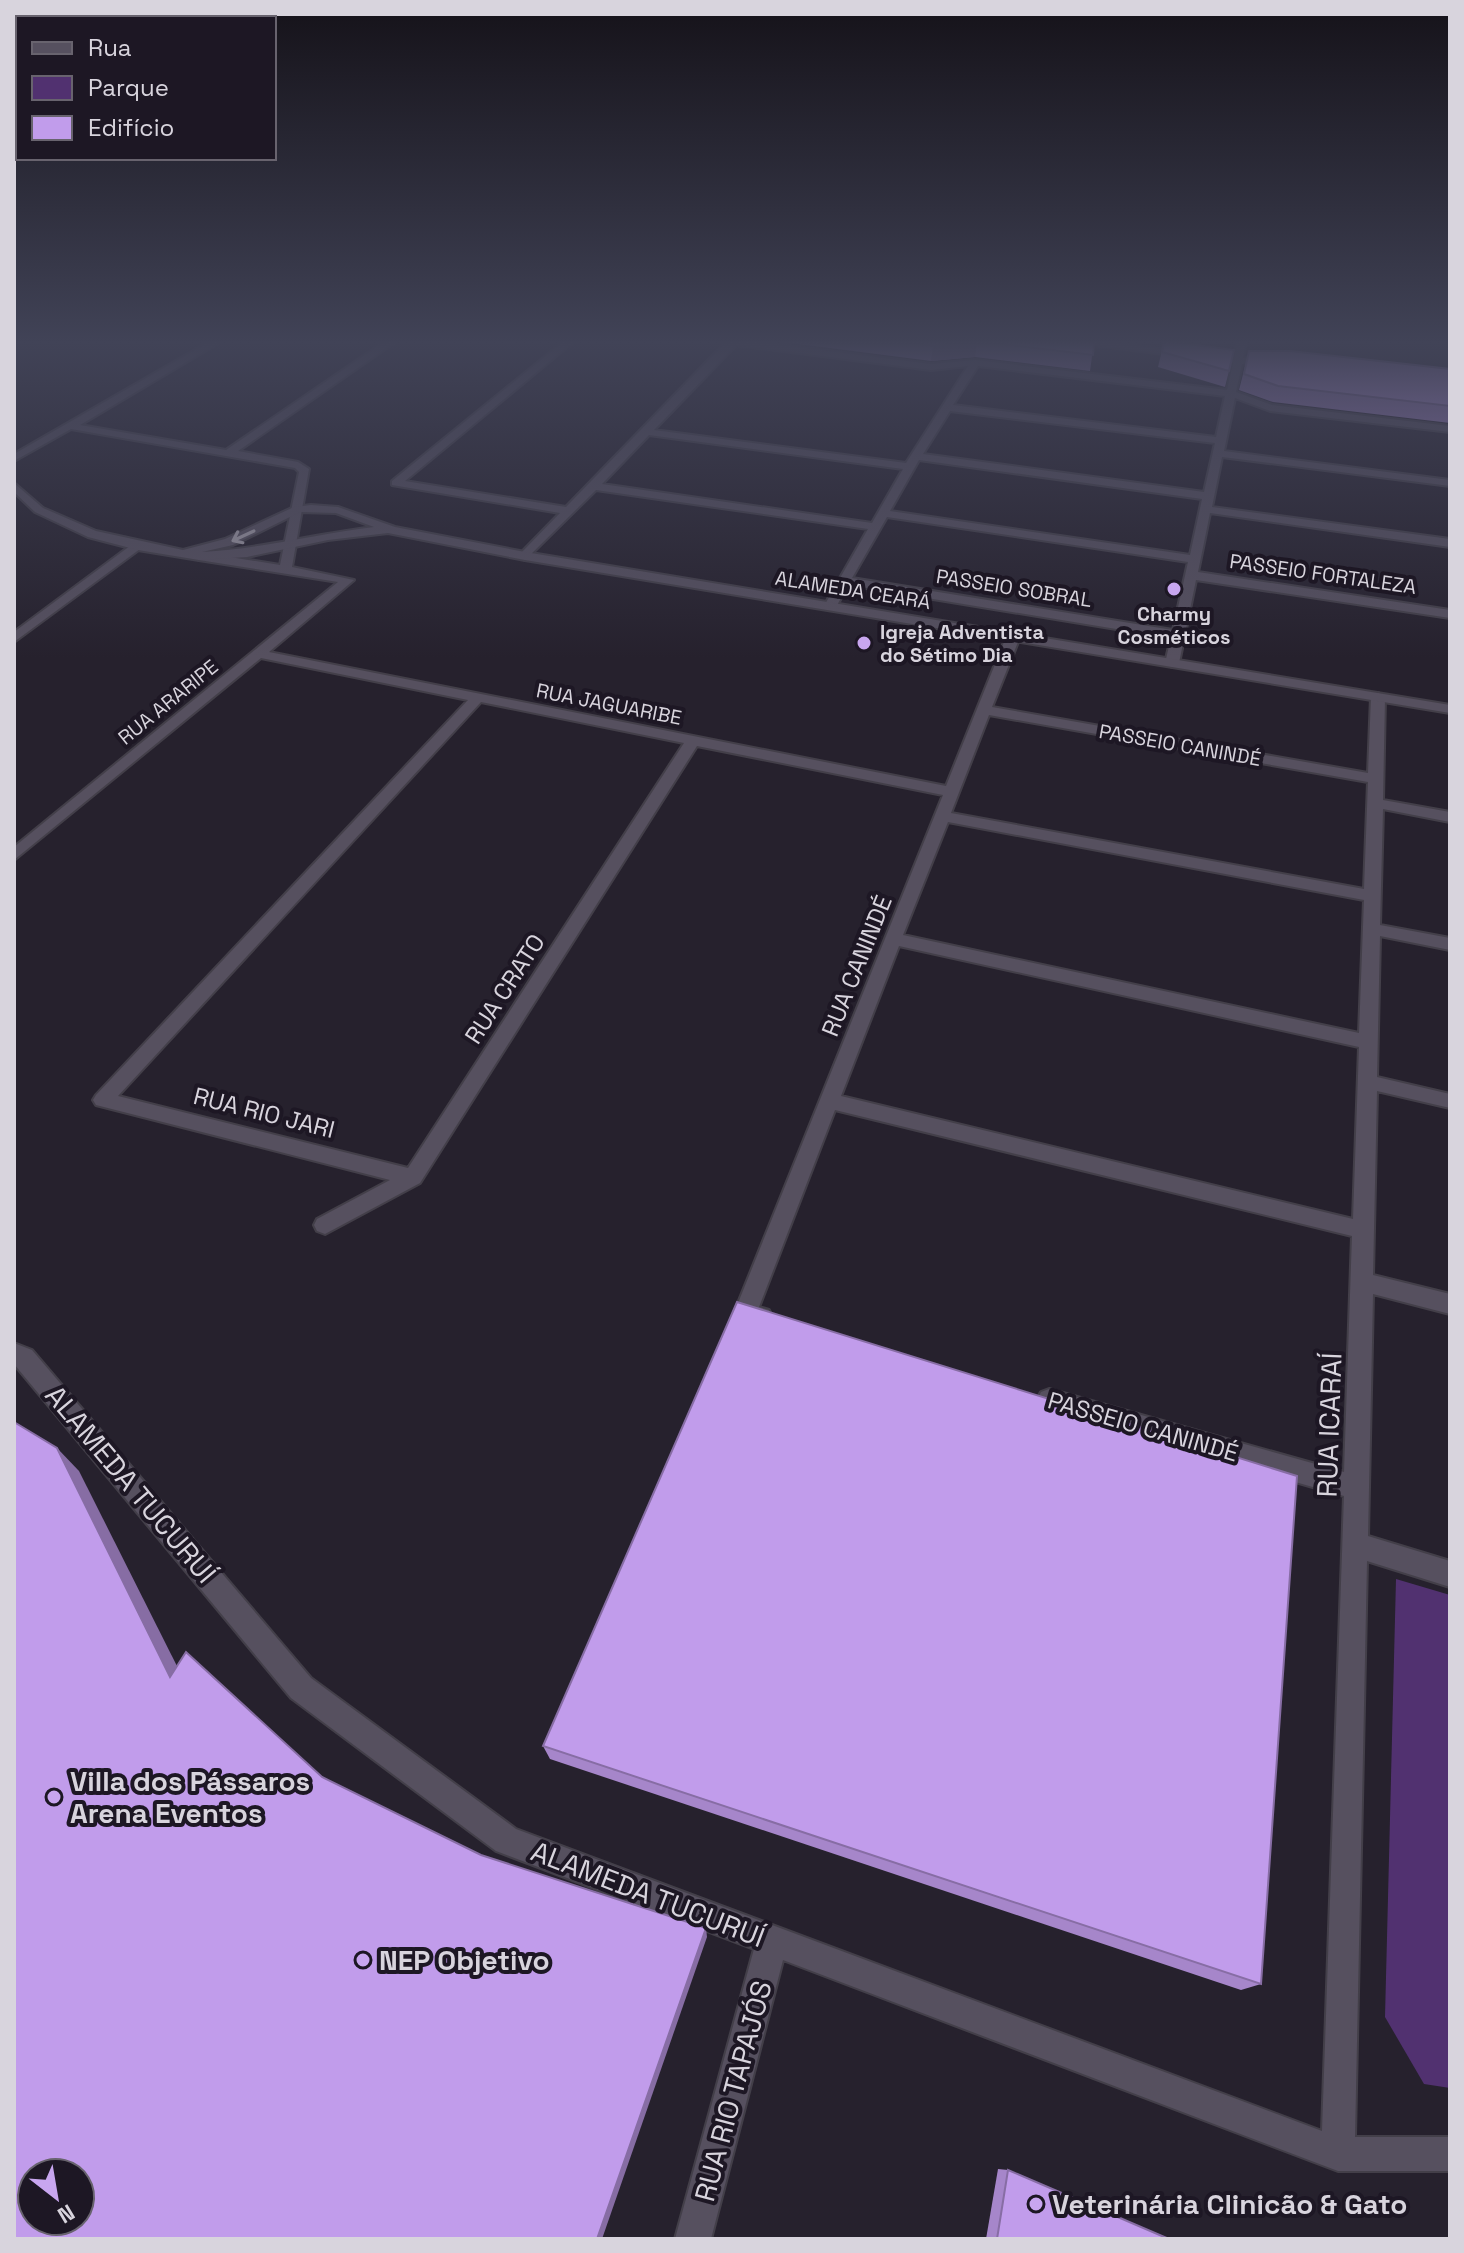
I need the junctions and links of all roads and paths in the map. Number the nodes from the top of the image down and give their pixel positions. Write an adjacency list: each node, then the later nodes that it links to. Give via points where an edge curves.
1 (33, 447): 10 (street)
2 (200, 447): 9 (street)
3 (237, 447): 9 (street)
4 (440, 447): 19 (street, via 396,483)
5 (631, 447): 14 (street)
6 (781, 447): 11 (street)
7 (922, 447): 11 (street)
8 (1219, 447): 12 (street); 15 (street)
9 (230, 452): 16 (street, via 298,465 305,471)
10 (14, 458)
11 (913, 462): 15 (street); 20 (street)
12 (1450, 483)
13 (14, 486): 25 (street, via 39,510 92,534)
14 (593, 486): 19 (street); 21 (street)
15 (1208, 496): 17 (street)
16 (298, 509): 18 (street); 26 (street); 27 (street, one-way to 27, via 229,542)
17 (1205, 509): 24 (street); 30 (street)
18 (338, 510): 22 (street); 23 (street, via 340,518)
19 (569, 511): 29 (street)
20 (884, 513): 21 (street); 30 (street)
21 (876, 527): 33 (street)
22 (392, 530): 23 (street); 29 (street, ALAMEDA CEARÁ)
23 (328, 536): 26 (street)
24 (1450, 543)
25 (138, 546): 27 (street); 38 (street)
26 (293, 546): 28 (street); 31 (street)
27 (184, 553): 28 (street)
28 (199, 556): 31 (street)
29 (525, 556): 34 (street, ALAMEDA CEARÁ)
30 (1194, 559): 32 (street)
31 (285, 571): 39 (street, RUA ARARIPE, via 348,580)
32 (1191, 575): 35 (street, PASSEIO FORTALEZA); 36 (street)
33 (845, 581): 34 (street); 36 (street, PASSEIO SOBRAL)
34 (830, 606): 37 (street, ALAMEDA CEARÁ)
35 (1450, 614)
36 (1178, 635): 40 (street)
37 (1013, 637): 40 (street, ALAMEDA CEARÁ); 44 (street, RUA CANINDÉ)
38 (14, 638)
39 (259, 654): 42 (street, RUA JAGUARIBE); 50 (street, RUA ARARIPE)
40 (1172, 663): 41 (street, ALAMEDA CEARÁ)
41 (1378, 697): 43 (street, ALAMEDA CEARÁ); 46 (street, RUA ICARAÍ)
42 (477, 698): 45 (street, RUA JAGUARIBE); 59 (street, RUA RIO JARI, via 103,1100)
43 (1450, 709)
44 (984, 710): 46 (street, PASSEIO CANINDÉ); 47 (street, RUA CANINDÉ)
45 (692, 742): 47 (street, RUA JAGUARIBE); 59 (street, RUA CRATO)
46 (1375, 791): 49 (street, PASSEIO CANINDÉ); 51 (street, RUA ICARAÍ)
47 (951, 792): 48 (street, RUA CANINDÉ)
48 (942, 816): 51 (street); 53 (street, RUA CANINDÉ)
49 (1450, 817)
50 (16, 851)
51 (1373, 896): 52 (street, RUA ICARAÍ)
52 (1372, 929): 54 (street); 55 (street, RUA ICARAÍ)
53 (893, 939): 55 (street); 57 (street, RUA CANINDÉ)
54 (1450, 944)
55 (1369, 1042): 56 (street, RUA ICARAÍ)
56 (1368, 1082): 58 (street); 61 (street, RUA ICARAÍ)
57 (829, 1101): 61 (street); 64 (street, RUA CANINDÉ, via 745,1313)
58 (1450, 1101)
59 (413, 1177): 60 (street, RUA CRATO)
60 (325, 1225)
61 (1364, 1230): 62 (street, RUA ICARAÍ)
62 (1362, 1282): 63 (street); 67 (street, RUA ICARAÍ)
63 (1450, 1304)
64 (791, 1326)
65 (14, 1353): 70 (street, ALAMEDA TUCURUÍ, via 24,1357 301,1688 507,1840)
66 (1020, 1392): 67 (street, PASSEIO CANINDÉ)
67 (1357, 1488): 68 (street, RUA ICARAÍ)
68 (1356, 1545): 69 (street); 71 (street, RUA ICARAÍ)
69 (1450, 1574)
70 (772, 1942): 71 (street, ALAMEDA TUCURUÍ); 73 (street, RUA RIO TAPAJÓS)
71 (1338, 2154): 72 (street, ALAMEDA TUCURUÍ)
72 (1450, 2154)
73 (693, 2239)

